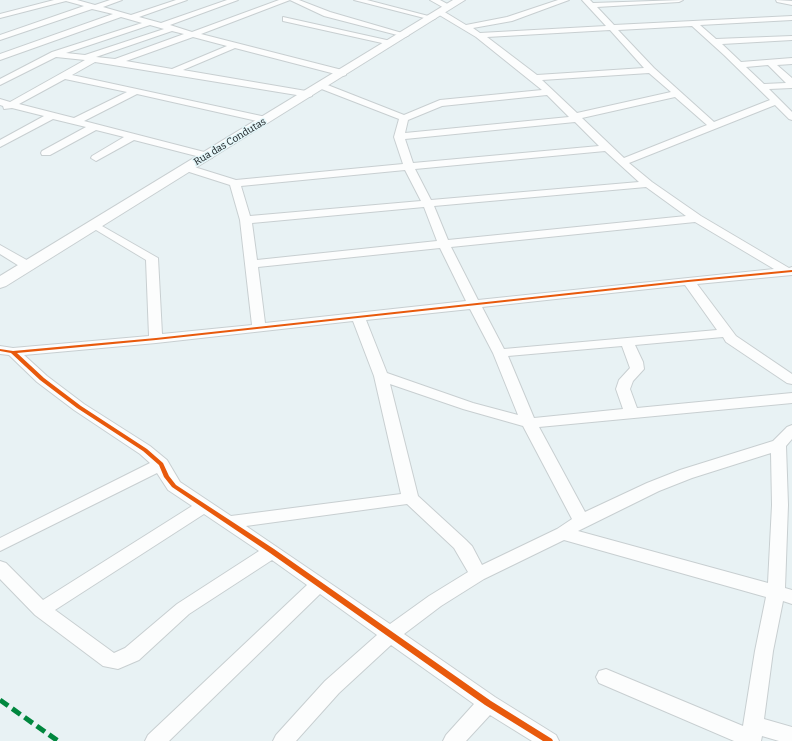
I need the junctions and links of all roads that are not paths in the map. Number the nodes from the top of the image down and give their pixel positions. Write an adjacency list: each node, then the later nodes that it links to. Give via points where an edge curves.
1 (63, 0): 18 (street)
2 (69, 0): 15 (street)
3 (118, 0): 15 (street)
4 (183, 0): 19 (street)
5 (234, 0): 25 (street)
6 (286, 0): 29 (street)
7 (293, 0): 30 (street, via 327,14)
8 (358, 0): 16 (street)
9 (434, 0): 16 (street)
10 (565, 0): 27 (street, via 509,19)
11 (679, 0): 13 (street)
12 (780, 0): 14 (street)
13 (588, 2): 26 (street)
14 (792, 2)
15 (93, 7): 17 (street); 32 (street)
16 (445, 9): 27 (street); 30 (street, Rua das Condutas)
17 (121, 14): 19 (street); 39 (street)
18 (0, 16)
19 (132, 17): 23 (street)
20 (792, 18): 22 (street)
21 (286, 19): 36 (street)
22 (724, 21): 24 (street); 34 (street)
23 (151, 22): 25 (street); 38 (street)
24 (693, 23): 26 (street); 35 (street)
25 (163, 25): 28 (street)
26 (609, 26): 31 (street); 46 (street)
27 (466, 27): 31 (street)
28 (173, 28): 29 (street); 40 (street)
29 (192, 34): 37 (street); 43 (street)
30 (405, 35): 36 (street, Rua das Condutas)
31 (478, 35): 50 (street)
32 (0, 38)
33 (792, 38): 34 (street)
34 (740, 41): 35 (street)
35 (714, 42): 45 (street)
36 (391, 43): 48 (street, Rua das Condutas)
37 (234, 46): 47 (street); 48 (street)
38 (55, 54): 40 (street); 51 (street)
39 (0, 56)
40 (84, 58): 41 (street)
41 (94, 59): 43 (street); 49 (street)
42 (792, 61): 44 (street)
43 (116, 62): 47 (street)
44 (770, 63): 45 (street); 52 (street)
45 (739, 65): 54 (street)
46 (651, 70): 50 (street); 58 (street)
47 (172, 72): 57 (street)
48 (343, 73): 53 (street, Rua das Condutas)
49 (65, 76): 55 (street); 61 (street)
50 (535, 78): 56 (street)
51 (0, 82)
52 (792, 84): 54 (street)
53 (322, 86): 57 (street, Rua das Condutas); 65 (street)
54 (760, 87): 60 (street)
55 (137, 91): 67 (street); 68 (street)
56 (549, 92): 65 (street, via 446,102 432,105); 66 (street)
57 (309, 94): 67 (street, Rua das Condutas)
58 (676, 94): 66 (street); 70 (street)
59 (0, 102): 61 (street)
60 (774, 102): 64 (street); 70 (street)
61 (11, 105): 62 (street); 63 (street)
62 (0, 110)
63 (53, 115): 68 (street); 73 (street)
64 (792, 117)
65 (404, 118): 72 (street)
66 (576, 118): 72 (street); 74 (street)
67 (266, 120): 76 (street, Rua das Condutas)
68 (76, 121): 69 (street)
69 (96, 126): 71 (street); 75 (street)
70 (712, 126): 78 (street)
71 (132, 137): 76 (street); 77 (street)
72 (399, 137): 80 (street)
73 (0, 144)
74 (608, 148): 78 (street); 80 (street)
75 (46, 152)
76 (208, 156): 79 (street, Rua das Condutas)
77 (96, 158)
78 (622, 162): 82 (street)
79 (187, 168): 81 (street); 86 (street, Rua das Condutas)
80 (409, 168): 81 (street); 83 (street)
81 (235, 183): 85 (street)
82 (648, 184): 83 (street); 84 (street)
83 (427, 202): 85 (street); 87 (street)
84 (697, 218): 87 (street); 91 (street)
85 (246, 220): 89 (street)
86 (95, 225): 90 (street, Rua das Condutas); 98 (street, via 152,258)
87 (444, 244): 89 (street); 94 (street)
88 (0, 249): 90 (street)
89 (252, 264): 96 (street)
90 (28, 266): 93 (street, Rua das Condutas)
91 (789, 271): 92 (street)
92 (688, 281): 94 (street); 97 (street)
93 (0, 283)
94 (474, 304): 95 (street); 101 (street)
95 (358, 317): 96 (street); 102 (street)
96 (259, 327): 98 (street)
97 (725, 333): 99 (street); 103 (street)
98 (156, 339): 100 (street)
99 (627, 342): 101 (street); 105 (street, via 637,369 626,380 623,389 624,398)
100 (7, 351): 109 (street, via 73,402)
101 (500, 353): 106 (street)
102 (381, 376): 106 (street, via 468,406); 110 (street)
103 (792, 380)
104 (792, 398): 105 (street)
105 (632, 413): 106 (street)
106 (529, 423): 112 (street)
107 (792, 430): 108 (street)
108 (778, 445): 112 (street, via 686,474); 120 (street)
109 (161, 464): 111 (street, via 166,477 174,486); 115 (street)
110 (410, 498): 113 (street); 118 (street, via 460,544)
111 (204, 507): 113 (street); 121 (street)
112 (581, 521): 114 (street)
113 (229, 522): 116 (street)
114 (563, 533): 118 (street); 120 (street)
115 (0, 545)
116 (272, 551): 119 (street); 121 (street, via 184,609 132,654 118,661 110,660)
117 (0, 568): 121 (street)
118 (478, 574): 122 (street)
119 (318, 585): 122 (street); 127 (street)
120 (784, 595): 125 (street, via 764,651)
121 (41, 610)
122 (390, 634): 124 (street); 128 (street, via 332,687)
123 (606, 677): 125 (street)
124 (488, 703): 129 (street); 130 (street)
125 (753, 735): 126 (street)
126 (792, 736)
127 (155, 741)
128 (283, 741)
129 (453, 741)
130 (549, 741)

